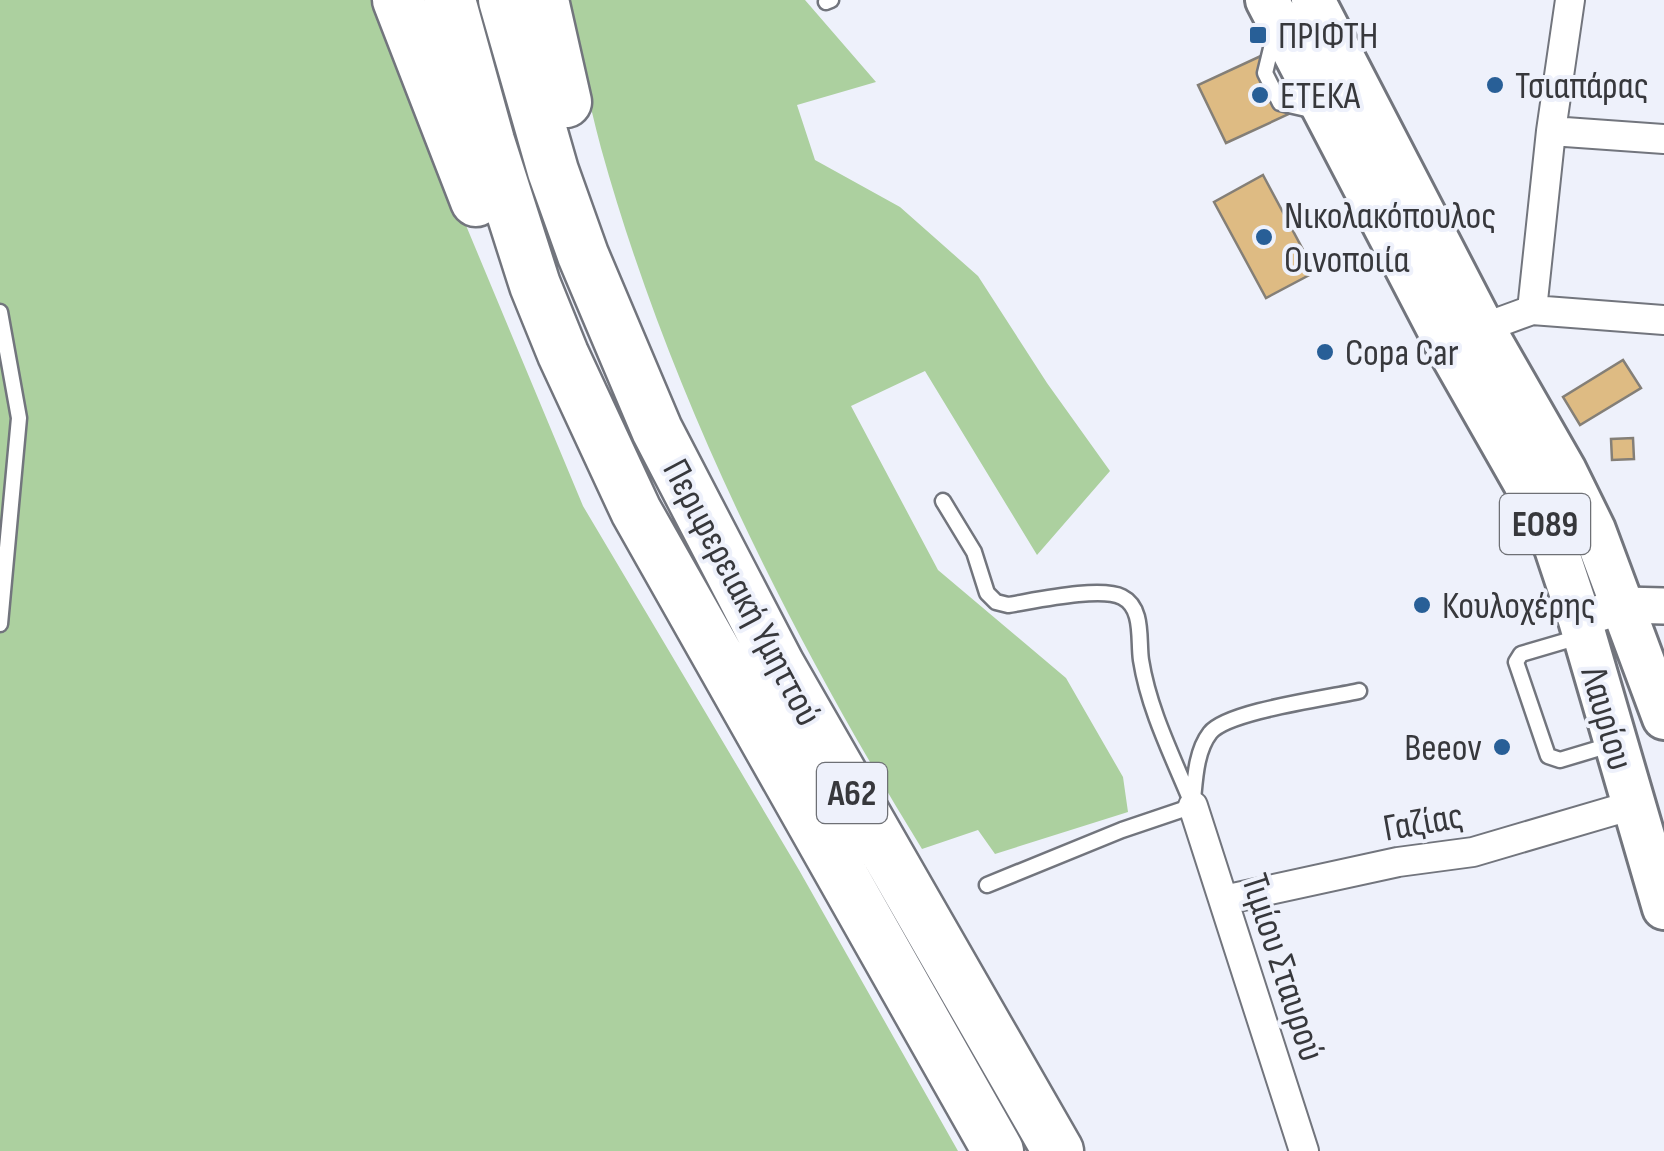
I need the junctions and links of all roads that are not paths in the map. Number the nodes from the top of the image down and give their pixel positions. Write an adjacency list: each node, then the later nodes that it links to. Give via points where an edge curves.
1 (398, 0): 15 (highway, via 570,415)
2 (450, 0): 15 (highway, Περιφερειακή Υμηττού / Α62, via 535,285)
3 (504, 0): 13 (highway, Περιφερειακή Υμηττού / Α62, via 553,171)
4 (543, 0): 13 (highway)
5 (1570, 0): 7 (street)
6 (1286, 7): 12 (main road, Λαυρίου / ΕΟ89); 18 (main road, Λαυρίου / ΕΟ89, via 1326,114 1533,497)
7 (1550, 131): 8 (street); 9 (street)
8 (1664, 139)
9 (1532, 310): 11 (street); 12 (street)
10 (0, 312): 17 (lane, via 19,418)
11 (1664, 320)
12 (1483, 328): 16 (main road, Λαυρίου / ΕΟ89, via 1594,530)
13 (657, 430): 28 (highway, Περιφερειακή Υμηττού / Α62, via 779,665)
14 (943, 501): 23 (lane, via 996,602 1100,594 1132,604 1150,700)
15 (636, 511): 27 (highway, Περιφερειακή Υμηττού / Α62)
16 (1644, 606): 18 (street); 20 (main road, Λαυρίου / ΕΟ89)
17 (0, 624)
18 (1583, 628): 21 (main road, Λαυρίου / ΕΟ89); 21 (lane, via 1516,662 1548,756 1560,760)
19 (1360, 692): 23 (lane, via 1237,716 1210,731 1196,766)
20 (1664, 718)
21 (1615, 743): 22 (main road, Λαυρίου / ΕΟ89)
22 (1632, 805): 25 (street, Γαζίας, via 1473,852); 26 (main road, Λαυρίου / ΕΟ89)
23 (1193, 806): 24 (lane); 25 (street, Τιμίου Σταυρού)
24 (987, 885)
25 (1224, 900): 29 (street, Τιμίου Σταυρού)
26 (1664, 908)
27 (998, 1151)
28 (1058, 1151)
29 (1304, 1151)

